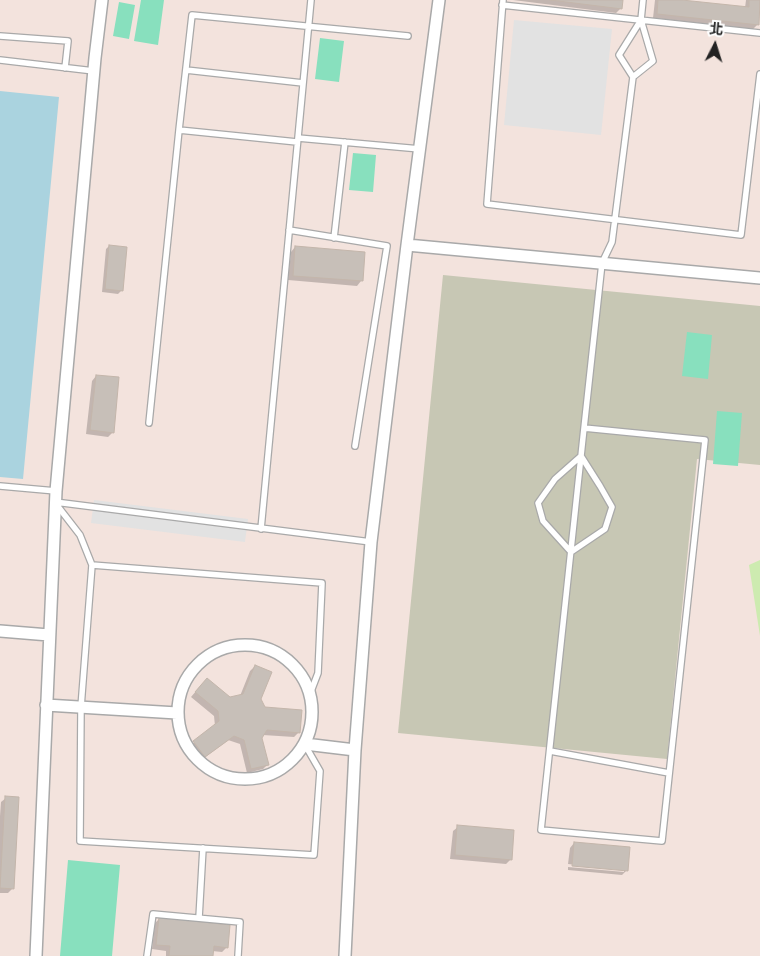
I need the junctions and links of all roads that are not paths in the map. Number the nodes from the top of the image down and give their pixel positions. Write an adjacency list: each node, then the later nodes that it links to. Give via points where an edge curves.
1 (102, 0): 14 (street)
2 (311, 0): 7 (lane)
3 (439, 0): 21 (street)
4 (643, 0): 6 (lane)
5 (503, 3): 6 (lane); 22 (lane, via 487,204)
6 (640, 20): 8 (lane); 16 (lane, via 619,55); 16 (lane, via 653,61)
7 (308, 26): 10 (lane); 13 (lane, via 192,15); 17 (lane)
8 (760, 33)
9 (0, 36): 12 (lane, via 68,42)
10 (408, 36)
11 (0, 60): 12 (lane)
12 (65, 68): 14 (lane)
13 (186, 70): 17 (lane); 18 (lane)
14 (94, 71): 33 (street)
15 (760, 74): 22 (lane, via 741,235)
16 (633, 77): 22 (lane)
17 (303, 83): 19 (lane)
18 (179, 130): 19 (lane); 28 (lane)
19 (298, 140): 20 (lane); 23 (lane)
20 (346, 142): 21 (lane); 24 (lane)
21 (420, 149): 25 (street)
22 (615, 220): 26 (lane, via 612,242)
23 (289, 230): 24 (lane); 34 (lane)
24 (334, 238): 30 (lane, via 387,246)
25 (407, 245): 26 (street); 35 (street)
26 (602, 263): 27 (street); 29 (lane)
27 (760, 278)
28 (149, 423)
29 (584, 428): 31 (lane); 47 (lane, via 705,440)
30 (355, 446)
31 (581, 456): 36 (lane); 36 (lane, via 555,480 538,503 543,520); 36 (lane, via 612,507 606,529)
32 (0, 486): 33 (lane)
33 (55, 497): 34 (lane); 37 (lane, via 80,535); 39 (street)
34 (261, 529): 35 (lane)
35 (371, 542): 45 (street)
36 (571, 552): 46 (lane)
37 (92, 565): 40 (lane, via 322,583 318,673); 42 (lane)
38 (0, 631): 39 (street)
39 (49, 635): 41 (street)
40 (310, 694): 43 (street, via 304,679 282,656 251,645 235,646 219,650 194,669 179,697); 44 (street, via 313,711)
41 (46, 705): 42 (street); 50 (street)
42 (82, 707): 43 (street); 48 (lane, via 80,841)
43 (178, 713): 44 (street, via 183,740 190,751 199,762 223,776 250,779 276,772 287,765)
44 (305, 744): 45 (street); 48 (lane, via 320,771 314,855)
45 (355, 750): 53 (street)
46 (550, 751): 47 (lane); 47 (lane, via 541,830 662,841)
47 (670, 773)
48 (203, 848): 49 (lane)
49 (198, 918): 51 (lane, via 153,914); 52 (lane, via 240,922)
50 (36, 956)
51 (147, 956)
52 (238, 956)
53 (345, 956)

